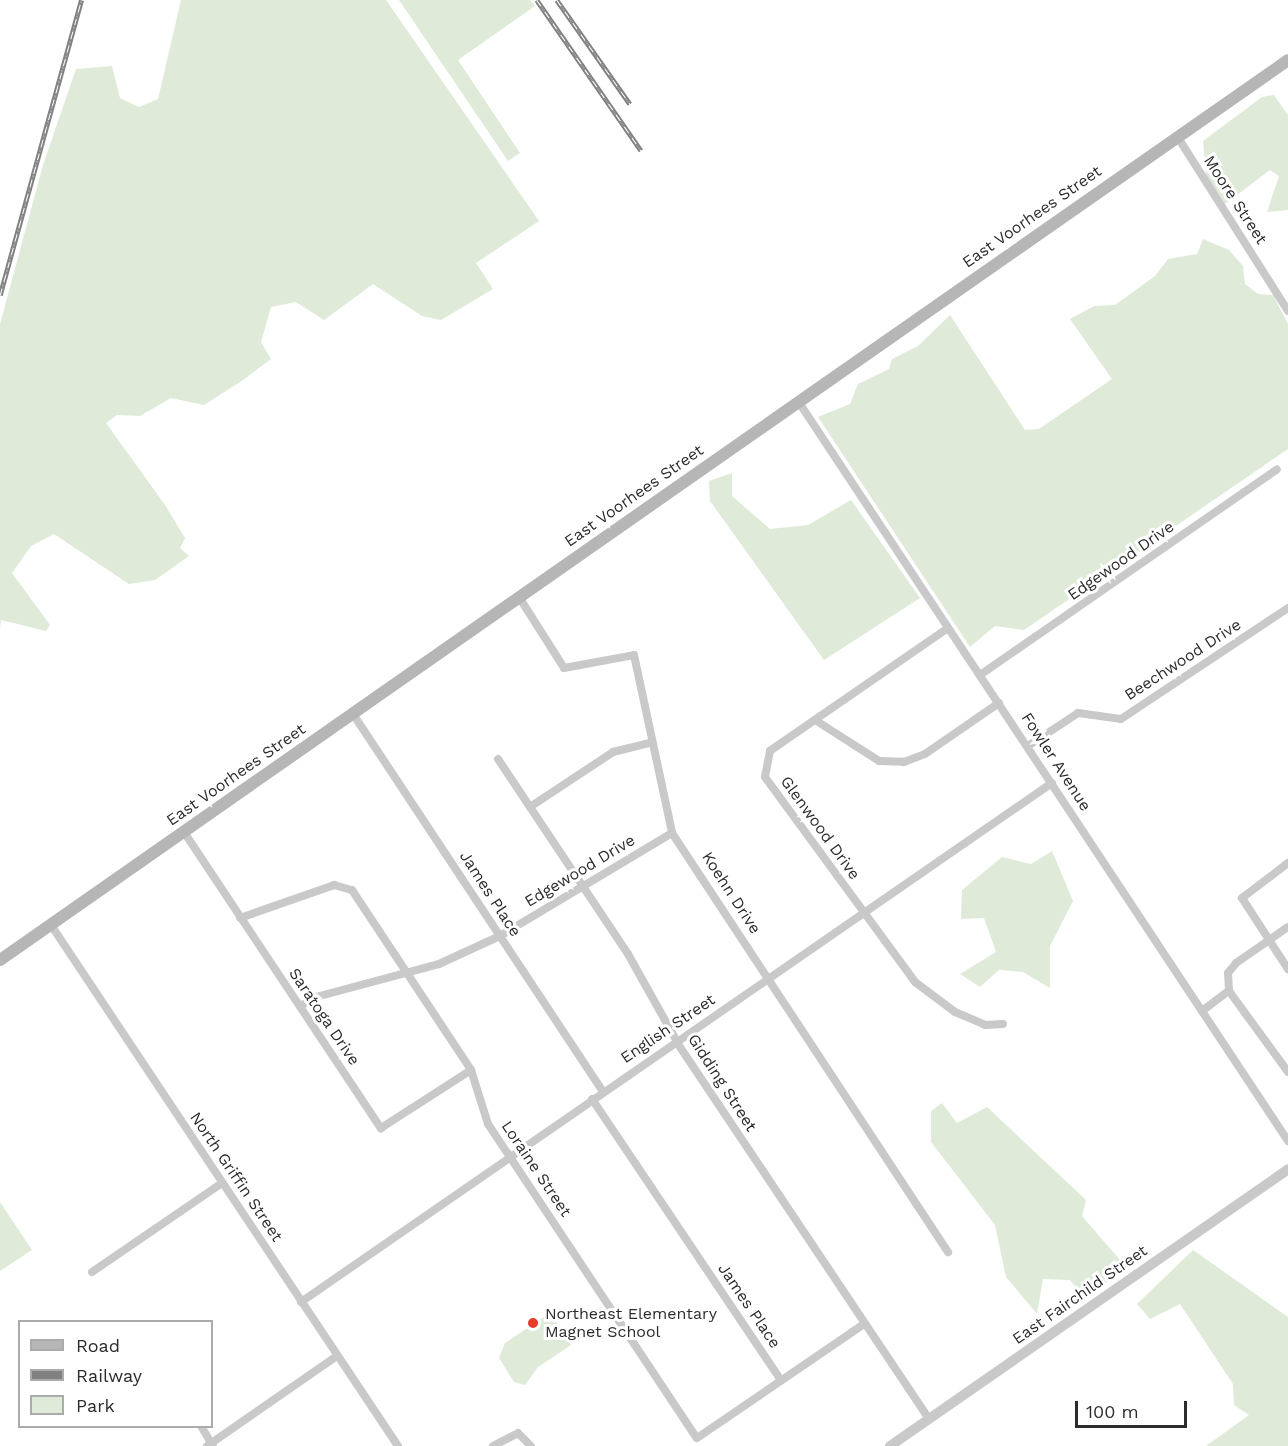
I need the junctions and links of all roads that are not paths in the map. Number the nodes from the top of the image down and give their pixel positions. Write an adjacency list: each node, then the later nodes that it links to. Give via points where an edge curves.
1 (1288, 60): 2 (main road, East Voorhees Street)
2 (1177, 136): 3 (street, Moore Street); 4 (main road, East Voorhees Street)
3 (1288, 310)
4 (798, 400): 6 (main road, East Voorhees Street); 8 (street, Fowler Avenue)
5 (1277, 469): 9 (street, Edgewood Drive)
6 (519, 597): 11 (main road, East Voorhees Street); 13 (street, Koehn Drive, via 564,668 634,655)
7 (1288, 608): 14 (street, Beechwood Drive, via 1121,719 1078,713)
8 (948, 628): 9 (street, Fowler Avenue); 12 (street, Glenwood Drive)
9 (980, 675): 10 (street, Fowler Avenue)
10 (999, 703): 12 (street, via 925,754 904,762 879,760); 14 (street, Fowler Avenue)
11 (352, 714): 18 (main road, East Voorhees Street); 26 (street, James Place)
12 (815, 720): 22 (street, Glenwood Drive, via 770,751 765,777)
13 (650, 743): 17 (street, via 613,752); 19 (street, Koehn Drive)
14 (1028, 746): 16 (street, Fowler Avenue)
15 (498, 759): 17 (street, Gidding Street)
16 (1052, 783): 22 (street, English Street); 34 (street, Fowler Avenue)
17 (530, 807): 21 (street, Gidding Street)
18 (184, 832): 23 (street, Saratoga Drive); 24 (main road, East Voorhees Street)
19 (672, 833): 21 (street, Edgewood Drive); 31 (street, Koehn Drive)
20 (1288, 863): 27 (street, via 1242,898)
21 (583, 890): 26 (street, Edgewood Drive); 36 (street, Gidding Street)
22 (863, 913): 31 (street, English Street); 35 (street, Glenwood Drive, via 895,959 934,999 985,1025)
23 (240, 918): 30 (street, Loraine Street, via 344,885); 33 (street, Saratoga Drive)
24 (51, 925): 28 (main road, East Voorhees Street); 44 (street, North Griffin Street)
25 (1288, 927): 27 (street)
26 (500, 936): 30 (street, Edgewood Drive); 39 (street, James Place)
27 (1268, 941): 29 (street); 32 (street, via 1228,973)
28 (0, 960)
29 (1288, 969)
30 (407, 974): 33 (street, Edgewood Drive, via 316,997); 37 (street, Loraine Street)
31 (769, 978): 36 (street, English Street); 45 (street, Koehn Drive)
32 (1229, 991): 34 (street); 38 (street)
33 (300, 1006): 37 (street, Saratoga Drive, via 381,1128)
34 (1202, 1011): 41 (street, Fowler Avenue)
35 (1003, 1024)
36 (676, 1042): 39 (street, English Street); 48 (street, Gidding Street)
37 (471, 1070): 42 (street, Loraine Street, via 488,1124)
38 (1288, 1072)
39 (603, 1092): 40 (street, English Street)
40 (592, 1099): 42 (street, English Street); 50 (street, James Place)
41 (1288, 1141)
42 (510, 1157): 47 (street, English Street); 50 (street, Loraine Street, via 697,1438)
43 (1288, 1169): 51 (street, East Fairchild Street)
44 (222, 1183): 46 (street); 47 (street, North Griffin Street)
45 (948, 1252)
46 (92, 1272)
47 (301, 1302): 49 (street, North Griffin Street)
48 (864, 1324): 50 (street); 51 (street, Gidding Street)
49 (337, 1356): 53 (street); 54 (street, North Griffin Street)
50 (781, 1380)
51 (929, 1419): 57 (street, East Fairchild Street)
52 (202, 1428): 53 (street)
53 (210, 1445)
54 (398, 1446)
55 (493, 1446): 56 (street, via 518,1433)
56 (531, 1446)
57 (890, 1446)

